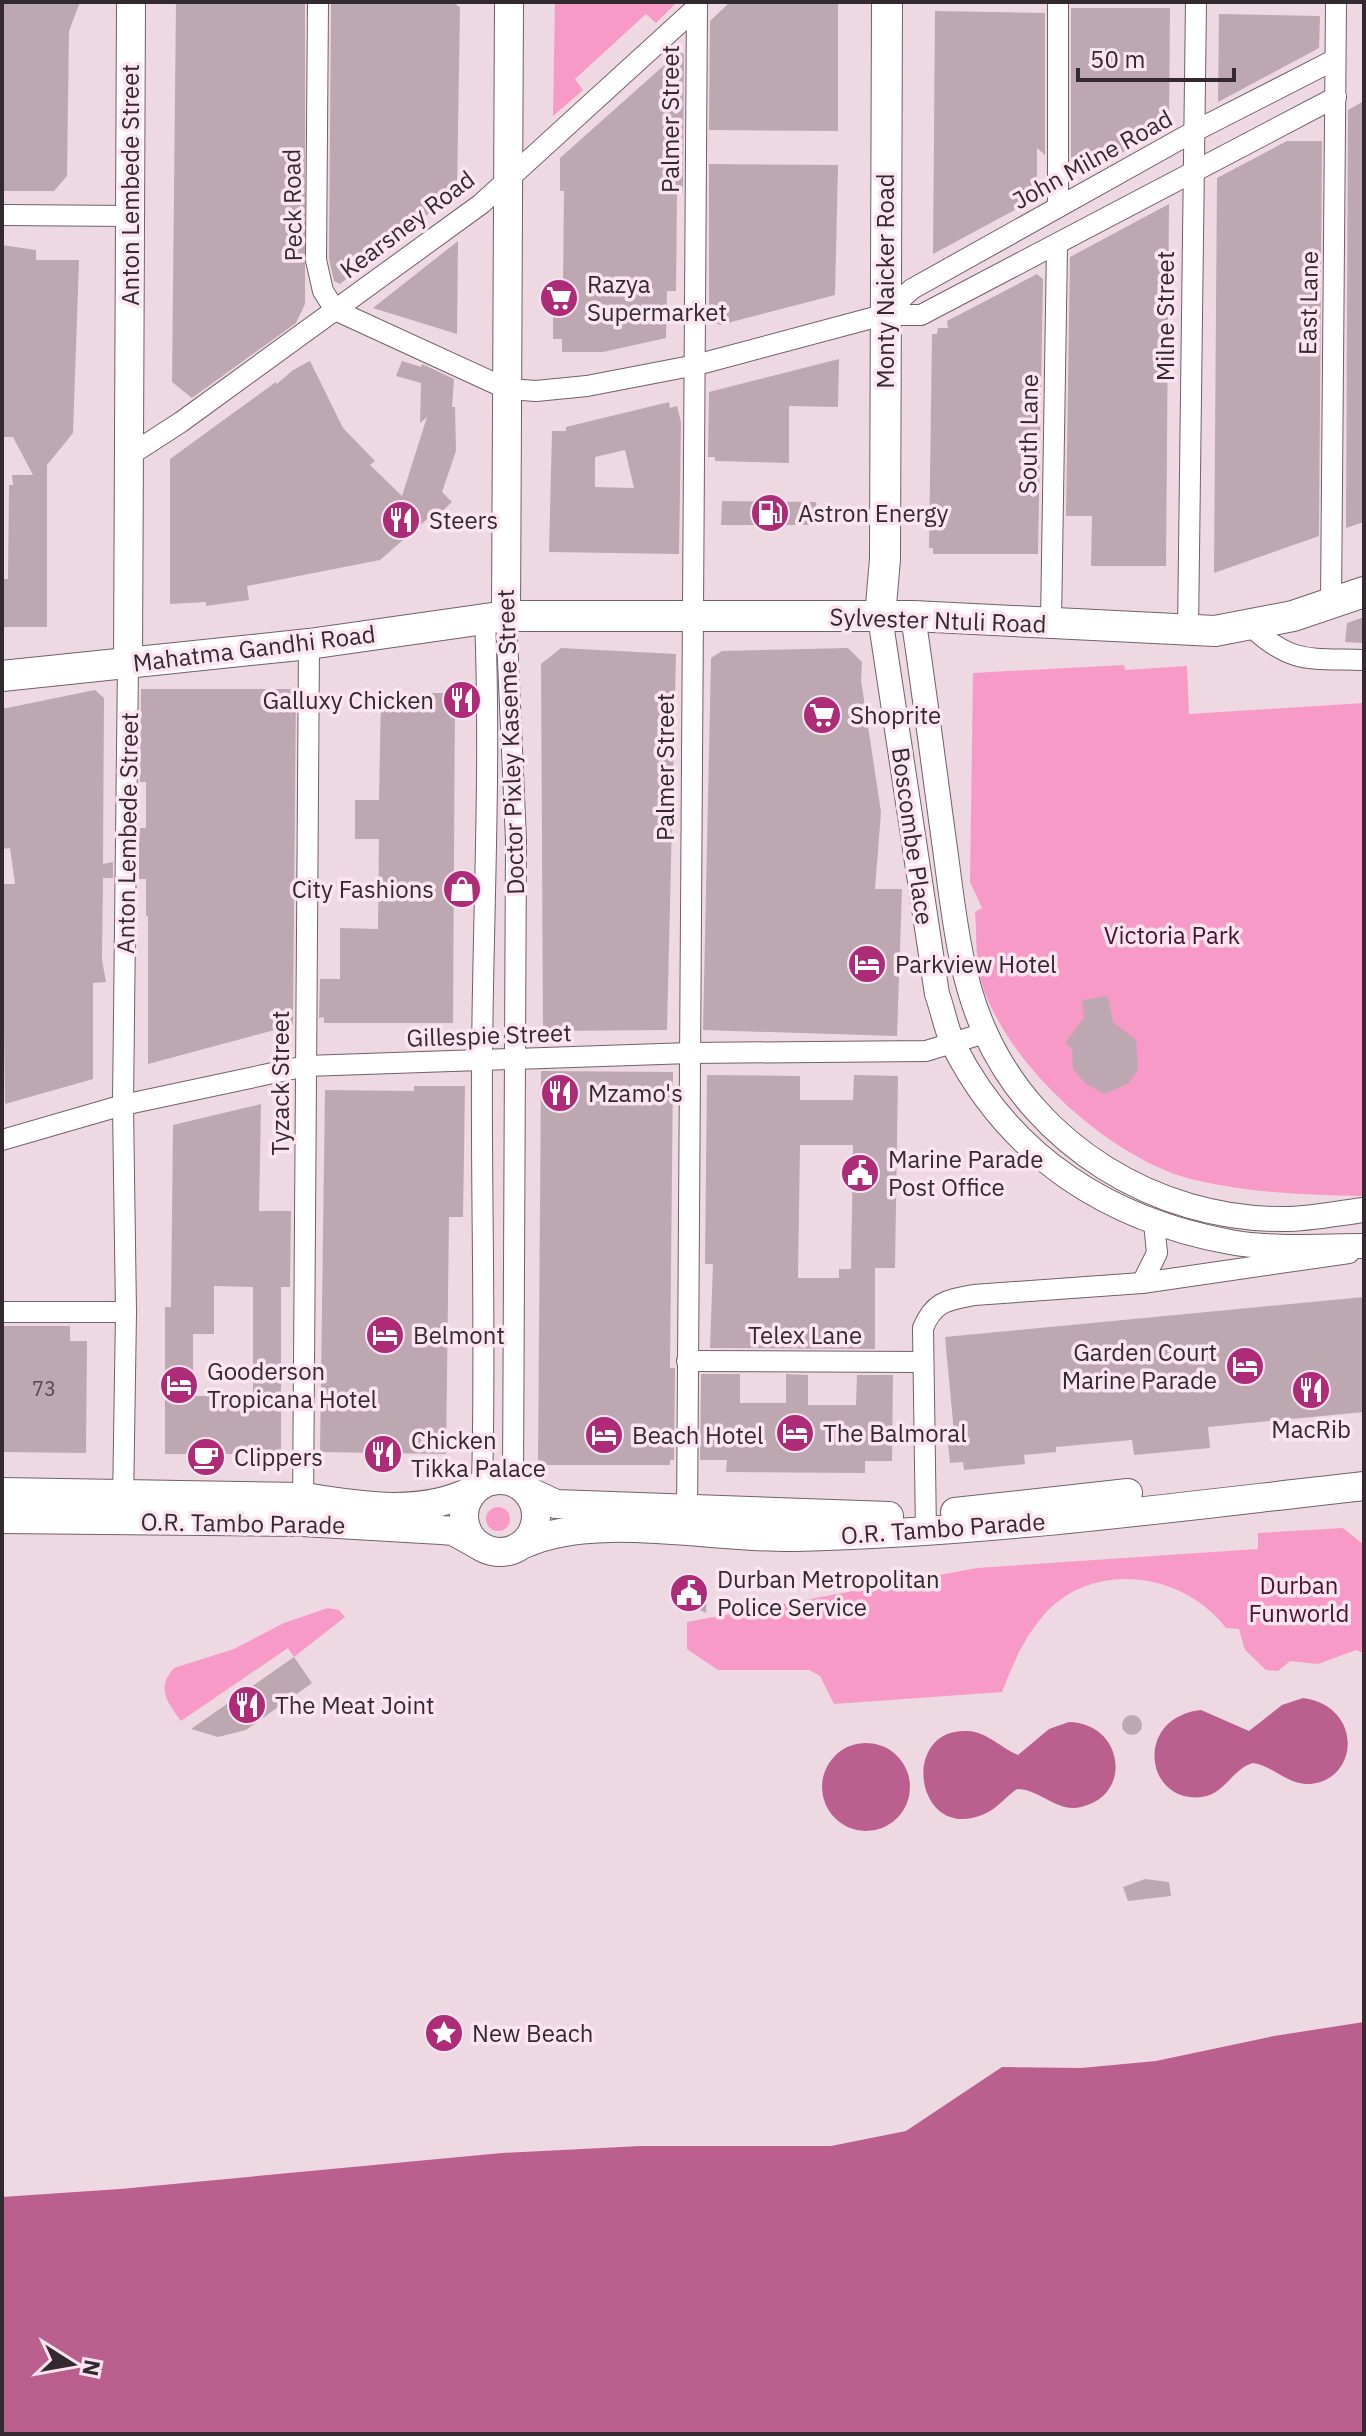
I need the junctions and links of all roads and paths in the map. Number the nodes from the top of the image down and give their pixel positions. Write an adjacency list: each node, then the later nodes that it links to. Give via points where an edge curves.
1 (131, 2): 16 (main road, Anton Lembede Street)
2 (318, 2): 18 (street, Peck Road, via 316,260 323,291)
3 (509, 2): 13 (main road, Doctor Pixley Kaseme Street)
4 (887, 2): 19 (main road, Monty Naicker Road)
5 (1058, 2): 14 (street)
6 (1196, 2): 11 (street, Milne Street)
7 (1336, 2): 9 (street, East Lane)
8 (697, 4): 13 (street, Kearsney Road); 20 (street, Palmer Street)
9 (1334, 60): 10 (street, East Lane); 11 (street, John Milne Road)
10 (1336, 97): 12 (street, John Milne Road); 25 (street, East Lane)
11 (1193, 132): 12 (street, Milne Street); 14 (street, John Milne Road)
12 (1192, 173): 17 (street, John Milne Road); 32 (street, Milne Street)
13 (509, 179): 18 (street, Kearsney Road); 21 (main road, Doctor Pixley Kaseme Street)
14 (1058, 207): 19 (street, John Milne Road, via 912,289)
15 (2, 215): 16 (street)
16 (131, 216): 22 (main road, Anton Lembede Street)
17 (1057, 246): 19 (street, John Milne Road, via 921,315); 30 (street, South Lane)
18 (335, 310): 21 (street); 22 (street, Kearsney Road)
19 (883, 315): 20 (street, John Milne Road); 23 (main road, Monty Naicker Road)
20 (696, 365): 21 (street, John Milne Road, via 562,389); 26 (street, Palmer Street)
21 (507, 389): 29 (main road, Doctor Pixley Kaseme Street)
22 (127, 457): 35 (main road, Anton Lembede Street)
23 (885, 559): 27 (main road, Monty Naicker Road); 28 (main road, Monty Naicker Road)
24 (1364, 592): 25 (main road, Sylvester Ntuli Road)
25 (1331, 604): 31 (main road, Sylvester Ntuli Road)
26 (692, 614): 28 (main road, Sylvester Ntuli Road); 29 (main road, Sylvester Ntuli Road); 41 (street, Palmer Street)
27 (913, 616): 28 (main road, Sylvester Ntuli Road); 30 (main road, Sylvester Ntuli Road); 37 (street, Boscombe Place)
28 (880, 617): 38 (street, Boscombe Place)
29 (495, 618): 33 (main road, Mahatma Gandhi Road); 42 (street, Doctor Pixley Kaseme Street, via 516,840); 43 (street, Doctor Pixley Kaseme Street)
30 (1051, 623): 32 (main road, Sylvester Ntuli Road)
31 (1251, 626): 32 (main road, Sylvester Ntuli Road); 34 (street, via 1279,651)
32 (1188, 631)
33 (309, 644): 35 (main road, Mahatma Gandhi Road); 44 (street, Tyzack Street)
34 (1364, 660)
35 (128, 663): 36 (main road, Mahatma Gandhi Road); 45 (street, Anton Lembede Street)
36 (2, 676)
37 (937, 790): 38 (street, via 925,810); 39 (street, Boscombe Place, via 957,935)
38 (919, 875): 40 (street, Boscombe Place, via 937,994)
39 (985, 1033): 40 (street, Gillespie Street); 47 (street, Boscombe Place, via 1024,1096 1058,1131 1086,1157 1153,1195 1210,1211 1269,1219)
40 (953, 1045): 41 (street, Gillespie Street, via 926,1051); 48 (street, Boscombe Place, via 1001,1116 1032,1149 1103,1202)
41 (690, 1053): 42 (street, Gillespie Street); 55 (street, Palmer Street)
42 (513, 1060): 43 (street, Gillespie Street); 58 (street, Doctor Pixley Kaseme Street)
43 (482, 1062): 44 (street, Gillespie Street); 60 (street, Doctor Pixley Kaseme Street, via 485,1371)
44 (306, 1066): 45 (street, Gillespie Street); 63 (street, Tyzack Street)
45 (123, 1105): 46 (street, Gillespie Street); 54 (street, Anton Lembede Street)
46 (2, 1140)
47 (1364, 1210)
48 (1154, 1223): 49 (street, Boscombe Place, via 1231,1243); 50 (street)
49 (1364, 1247): 51 (street, via 1308,1261)
50 (1157, 1253): 51 (street); 52 (street)
51 (1183, 1278): 52 (street)
52 (1142, 1283): 56 (street, via 939,1302 923,1328)
53 (2, 1312): 54 (street)
54 (126, 1312): 61 (street, Anton Lembede Street)
55 (687, 1361): 56 (street, Telex Lane); 66 (street, Palmer Street)
56 (923, 1362): 67 (street)
57 (1364, 1467): 67 (main road, O.R. Tambo Parade)
58 (520, 1486): 60 (main road, O.R. Tambo Parade, via 501,1479); 66 (main road, O.R. Tambo Parade, via 556,1504); 68 (main road, via 534,1501 537,1515)
59 (1364, 1486): 67 (main road, O.R. Tambo Parade)
60 (478, 1487): 63 (main road, O.R. Tambo Parade, via 451,1502 424,1507 342,1503); 69 (main road, via 463,1516 466,1530)
61 (123, 1491): 62 (main road, O.R. Tambo Parade); 63 (main road, O.R. Tambo Parade); 65 (street, Anton Lembede Street)
62 (2, 1492)
63 (304, 1510): 65 (main road, O.R. Tambo Parade); 69 (main road, O.R. Tambo Parade, via 453,1531)
64 (2, 1519): 65 (main road, O.R. Tambo Parade)
65 (123, 1520)
66 (687, 1520): 67 (main road, O.R. Tambo Parade, via 790,1538); 68 (main road, O.R. Tambo Parade, via 549,1532)
67 (926, 1523)
68 (524, 1544): 69 (main road, O.R. Tambo Parade, via 507,1552)
69 (480, 1546)

